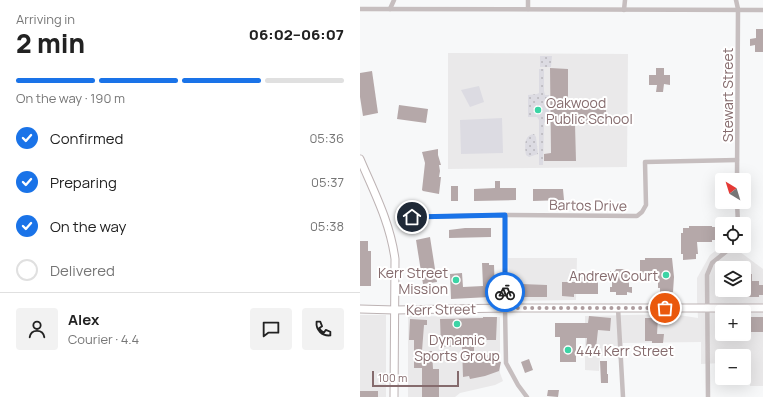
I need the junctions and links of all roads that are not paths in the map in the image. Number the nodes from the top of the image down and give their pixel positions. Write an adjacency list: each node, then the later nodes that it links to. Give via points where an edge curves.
1 (394, 0): 6 (street)
2 (528, 0): 7 (street)
3 (624, 0): 8 (street)
4 (736, 0): 9 (street, Stewart Street)
5 (360, 9): 6 (street)
6 (390, 9): 7 (street)
7 (528, 9): 8 (street)
8 (624, 10): 9 (street)
9 (738, 10): 10 (street); 12 (street, Stewart Street)
10 (763, 10)
11 (360, 159): 22 (main road, via 393,240)
12 (737, 160): 13 (street, Stewart Street); 14 (street, Bartos Drive, via 645,162 646,205 637,216)
13 (737, 173)
14 (505, 215): 15 (street, Bartos Drive); 17 (street)
15 (412, 217)
16 (724, 253): 19 (street, via 712,263 707,275)
17 (505, 308): 18 (main road, Kerr Street); 22 (main road, Kerr Street); 24 (street, via 506,363)
18 (618, 308): 19 (main road, Kerr Street); 25 (street)
19 (708, 308): 20 (main road, Kerr Street); 26 (street)
20 (763, 308)
21 (360, 309): 22 (main road, Kerr Street)
22 (395, 310): 23 (main road)
23 (394, 397)
24 (527, 397)
25 (623, 397)
26 (708, 397)

